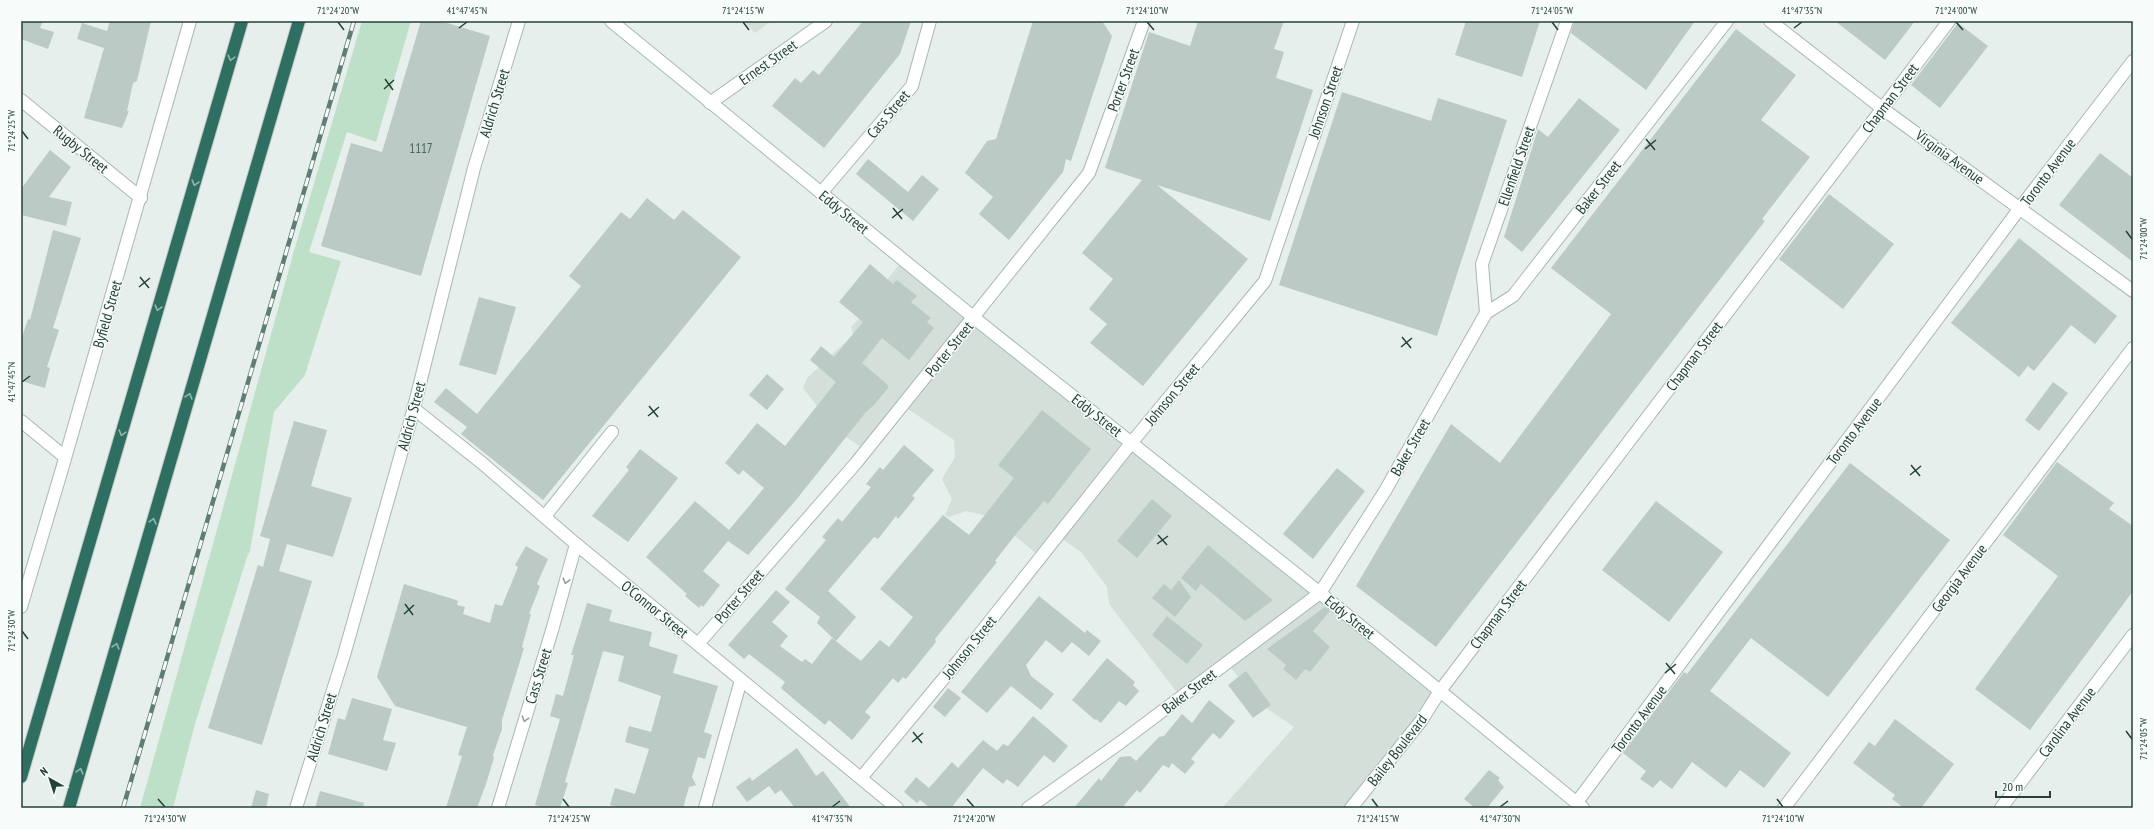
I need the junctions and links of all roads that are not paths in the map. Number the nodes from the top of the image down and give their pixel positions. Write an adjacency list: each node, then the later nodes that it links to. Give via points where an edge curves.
1 (190, 21): 19 (street, Byfield Street)
2 (242, 21): 38 (highway, one-way to 38)
3 (299, 21): 41 (highway, one-way to 3)
4 (519, 21): 25 (street, Aldrich Street, via 474,168)
5 (611, 21): 16 (street, Eddy Street)
6 (826, 21): 16 (street, Ernest Street)
7 (930, 21): 18 (street, Cass Street, via 912,86)
8 (1144, 21): 23 (street, Porter Street, via 1089,174)
9 (1353, 21): 28 (street, Johnson Street, via 1265,281)
10 (1567, 21): 22 (street, Ellenfield Street, via 1482,264)
11 (1727, 21): 22 (street, Baker Street, via 1513,296)
12 (1770, 21): 17 (street, Virginia Avenue)
13 (1949, 21): 17 (street, Chapman Street)
14 (2133, 61): 20 (street, Toronto Avenue)
15 (21, 100): 19 (street, Rugby Street)
16 (710, 103): 18 (street, Eddy Street)
17 (1883, 108): 20 (street, Virginia Avenue); 37 (street, Chapman Street)
18 (821, 193): 23 (street, Eddy Street)
19 (141, 198): 29 (street, Byfield Street)
20 (2020, 208): 21 (street, Virginia Avenue); 40 (street, Toronto Avenue)
21 (2133, 291)
22 (1486, 313): 32 (street, Baker Street, via 1382,495)
23 (975, 317): 28 (street, Eddy Street); 35 (street, Porter Street, via 856,463)
24 (2133, 348): 48 (street, Georgia Avenue)
25 (413, 408): 30 (street, O'Connor Street); 42 (street, Aldrich Street, via 344,655)
26 (21, 421): 29 (street)
27 (612, 432): 30 (street)
28 (1132, 442): 32 (street, Eddy Street); 39 (street, Johnson Street, via 959,660)
29 (65, 457): 33 (street, Byfield Street)
30 (545, 516): 31 (street, O'Connor Street)
31 (576, 544): 35 (street, O'Connor Street); 43 (street, Cass Street, one-way to 43)
32 (1320, 593): 37 (street, Eddy Street); 46 (street, Baker Street)
33 (21, 607)
34 (2133, 635): 49 (street, Carolina Avenue)
35 (698, 644): 36 (street, O'Connor Street)
36 (742, 680): 39 (street, O'Connor Street); 44 (street)
37 (1440, 691): 40 (street, Eddy Street); 47 (street, Bailey Boulevard, via 1421,721)
38 (21, 777)
39 (861, 778): 45 (street, O'Connor Street)
40 (1580, 805)
41 (69, 808)
42 (296, 808)
43 (498, 808)
44 (705, 808)
45 (897, 808)
46 (1028, 808)
47 (1351, 808)
48 (1784, 808)
49 (2001, 808)

